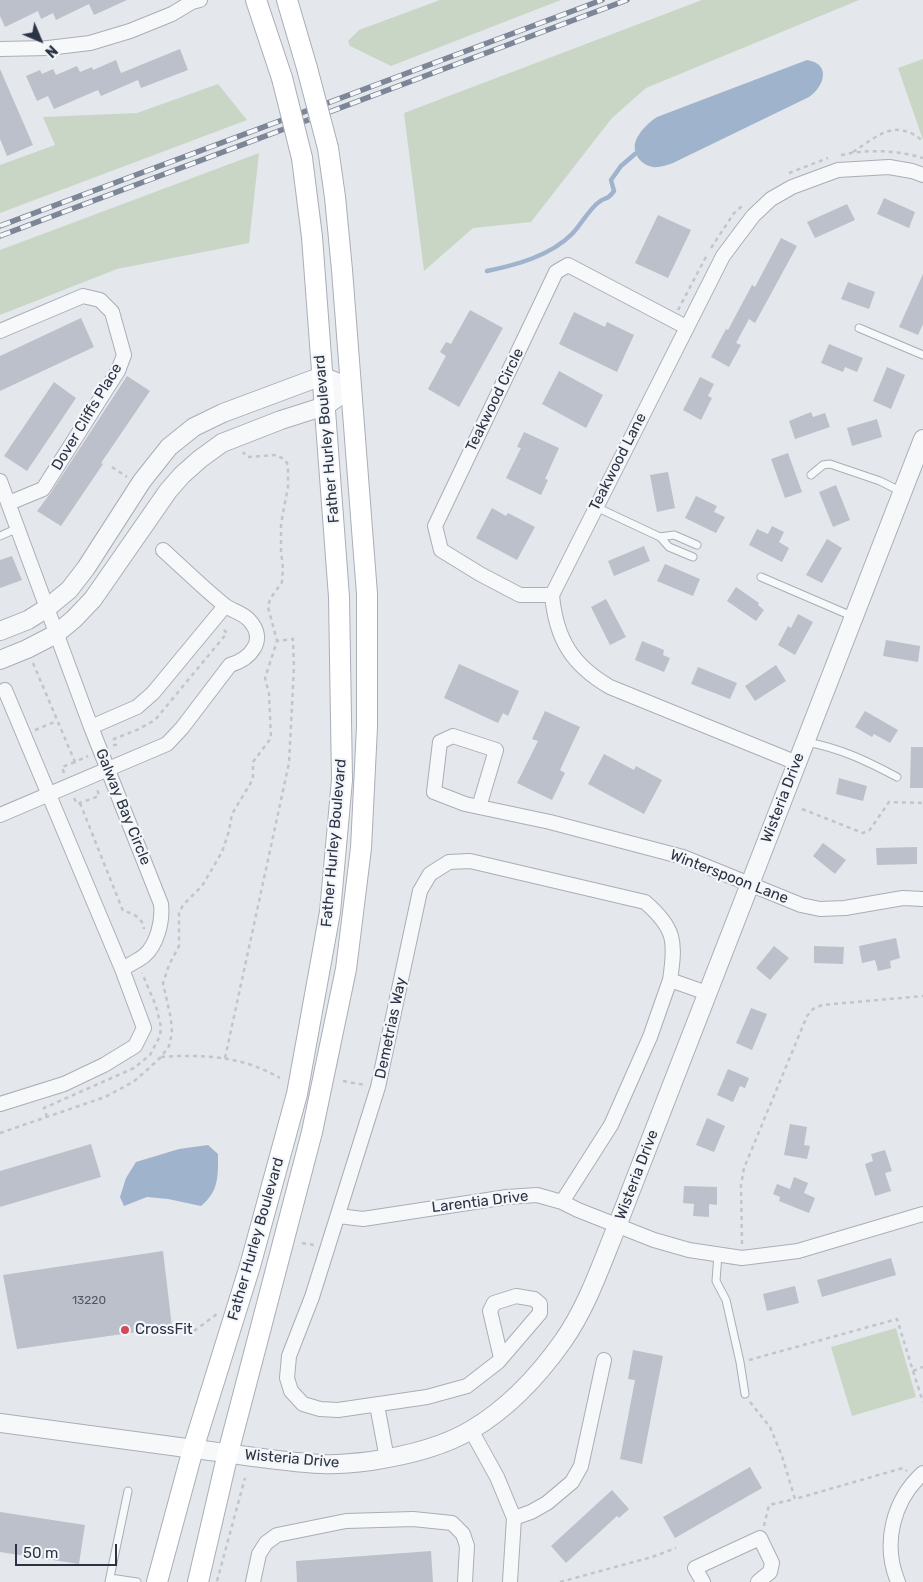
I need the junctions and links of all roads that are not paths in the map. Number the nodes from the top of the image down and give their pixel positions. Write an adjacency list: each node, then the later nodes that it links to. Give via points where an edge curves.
1 (256, 0): 10 (main road, Father Hurley Boulevard, bridge, via 282,78 302,158 312,237)
2 (287, 0): 11 (main road, Father Hurley Boulevard, bridge, via 328,148)
3 (195, 1): 4 (street, via 138,28 90,43)
4 (0, 49)
5 (923, 175): 6 (street, Teakwood Lane, via 888,167 838,170 792,187 771,199 753,216 723,256)
6 (686, 327): 18 (street, Teakwood Lane); 26 (street, Teakwood Circle, via 568,265 556,272 435,526 441,550 480,574 520,595)
7 (859, 328): 9 (lane)
8 (0, 331): 17 (street, Dover Cliffs Place, via 83,296 100,300 112,312 124,355 118,371 43,489)
9 (923, 355)
10 (322, 376): 11 (street); 12 (main road, Father Hurley Boulevard); 28 (street, via 223,413 194,427 169,447 142,481 86,568 69,590)
11 (351, 388): 12 (street); 60 (main road, Father Hurley Boulevard, via 367,594 368,727 360,848 346,969 312,1132)
12 (325, 406): 31 (street, via 236,437 200,458 168,491 94,599); 59 (main road, Father Hurley Boulevard, via 340,597 342,780 330,912 297,1094 250,1266)
13 (923, 439): 16 (street, Wisteria Drive)
14 (811, 475): 16 (lane, via 823,465 830,464 880,481)
15 (0, 481): 17 (street, Galway Bay Circle)
16 (902, 493): 29 (street, Wisteria Drive)
17 (9, 503): 19 (street, Galway Bay Circle)
18 (596, 507): 21 (lane); 26 (street, Teakwood Lane)
19 (18, 528): 20 (lane); 28 (street, Galway Bay Circle)
20 (0, 536)
21 (660, 537): 22 (lane, via 674,535); 24 (lane, via 669,547)
22 (697, 545)
23 (163, 550): 27 (street)
24 (693, 557)
25 (761, 576): 29 (lane)
26 (552, 595): 36 (street, via 554,613 568,650 591,676 610,687)
27 (225, 606): 34 (street, via 153,694 137,707); 37 (street, via 250,620 256,631 252,653 230,665 167,744)
28 (47, 608): 30 (street); 31 (street, Galway Bay Circle)
29 (854, 617): 35 (street, Wisteria Drive)
30 (0, 631)
31 (56, 634): 32 (street); 34 (street, Galway Bay Circle)
32 (0, 660)
33 (5, 690): 39 (street)
34 (91, 727): 37 (street, Galway Bay Circle)
35 (805, 742): 36 (street, Wisteria Drive); 38 (lane, via 829,746)
36 (797, 763): 42 (street, Wisteria Drive)
37 (107, 770): 39 (street); 44 (street, Galway Bay Circle, via 162,911 156,940 150,949 145,956)
38 (897, 777)
39 (49, 794): 41 (street); 44 (street)
40 (478, 807): 40 (street, Winterspoon Lane, via 434,792 440,742 453,736 496,750); 42 (street, Winterspoon Lane, via 683,857)
41 (0, 814)
42 (750, 884): 43 (street, Winterspoon Lane, via 801,905 820,908 845,908 903,898); 46 (street, Wisteria Drive)
43 (923, 899)
44 (122, 968): 47 (street, via 144,1028 135,1046 64,1084)
45 (670, 980): 46 (street); 48 (street, Demetrias Way, via 650,1037 611,1125); 50 (street, Demetrias Way, via 674,956 672,935 662,916 645,902 470,861 449,862 430,874 420,891 378,1087)
46 (707, 993): 51 (street, Wisteria Drive)
47 (0, 1104)
48 (562, 1202): 50 (street, Larentia Drive, via 537,1195 363,1219); 51 (street, Larentia Drive)
49 (923, 1214): 52 (street, via 798,1251 742,1258)
50 (339, 1216): 56 (street, Demetrias Way, via 289,1356 287,1378 291,1391 303,1404 320,1409 338,1410)
51 (617, 1226): 52 (street, via 689,1250); 58 (street, Wisteria Drive, via 585,1303 563,1341 516,1395)
52 (718, 1254): 55 (lane, via 716,1281 726,1300)
53 (501, 1358): 53 (street, Demetrias Way, via 490,1311 494,1304 516,1296 534,1299 540,1304 540,1313); 56 (street, Demetrias Way, via 467,1386 427,1397)
54 (604, 1360): 64 (street, via 581,1466 572,1482 547,1503)
55 (745, 1394)
56 (377, 1404): 61 (street)
57 (0, 1423): 59 (street, Wisteria Drive)
58 (471, 1430): 61 (street, Wisteria Drive, via 441,1444); 64 (street, via 497,1477)
59 (193, 1449): 60 (street, Wisteria Drive); 67 (main road, Father Hurley Boulevard)
60 (228, 1453): 61 (street, Wisteria Drive, via 323,1464); 68 (main road, Father Hurley Boulevard)
61 (387, 1458)
62 (920, 1476): 74 (street, via 912,1483 894,1516 890,1543)
63 (128, 1491): 65 (lane)
64 (514, 1518): 71 (street)
65 (109, 1580): 66 (lane)
66 (137, 1582)
67 (157, 1582)
68 (198, 1582)
69 (253, 1582): 70 (street, via 259,1554 277,1534 346,1521 413,1518 452,1523 463,1534 467,1546)
70 (465, 1582)
71 (510, 1582)
72 (702, 1582): 73 (street, via 695,1568 760,1538 772,1563 770,1572)
73 (758, 1582)
74 (898, 1582)

